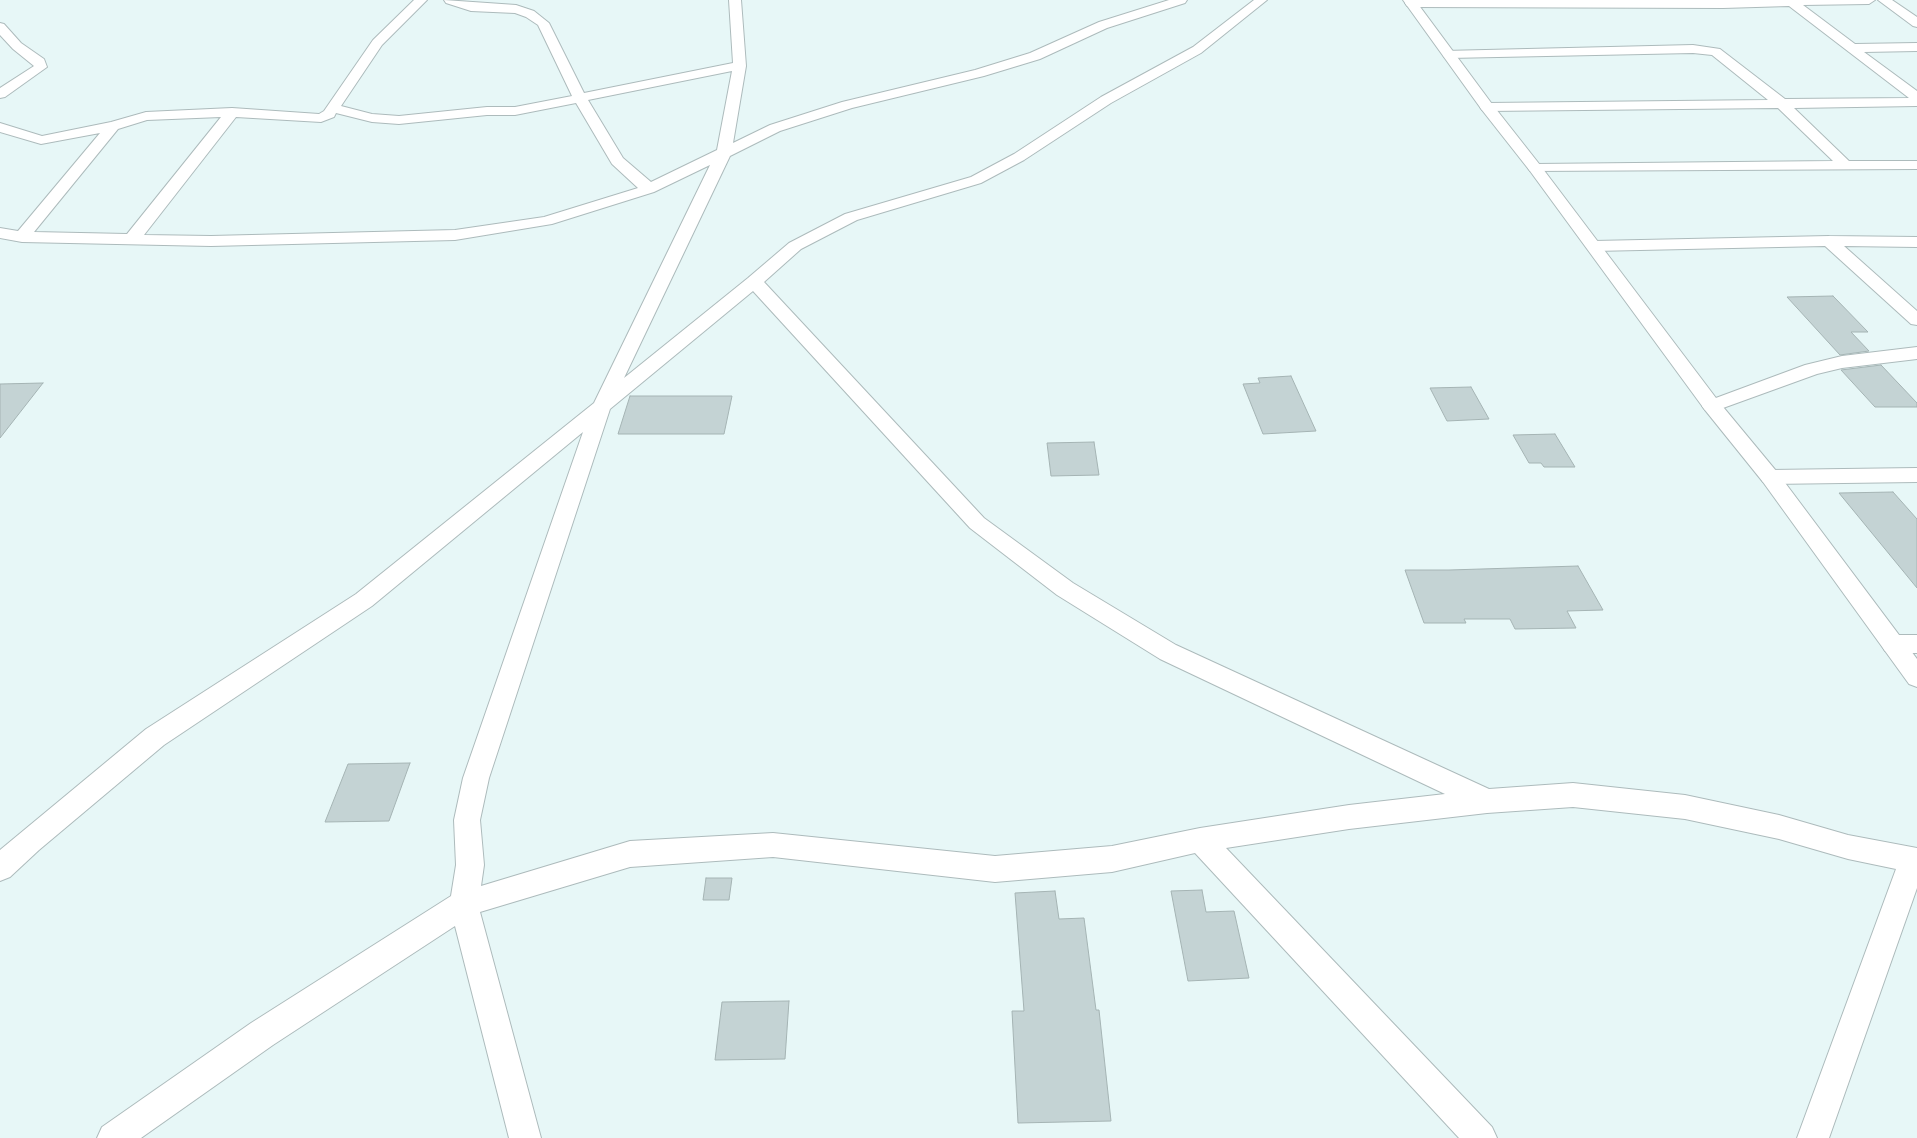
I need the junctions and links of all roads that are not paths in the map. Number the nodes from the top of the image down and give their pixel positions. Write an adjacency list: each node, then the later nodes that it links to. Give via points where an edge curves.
1 (421, 0): 24 (street, via 377,43)
2 (450, 0): 19 (street, via 471,8 516,9 530,14 543,23)
3 (735, 0): 17 (street)
4 (1181, 0): 28 (street, via 1103,25 1035,56 979,73 847,105 776,128)
5 (1261, 0): 39 (street, via 1197,50 1106,100 1019,157 976,180 851,217 795,246)
6 (1870, 0): 8 (street)
7 (1884, 0): 12 (street)
8 (1790, 1): 11 (street); 15 (street)
9 (1410, 2): 10 (street); 16 (street)
10 (1563, 2): 11 (street)
11 (1721, 2)
12 (1917, 23)
13 (0, 27): 18 (street, via 17,46 39,62 41,67)
14 (1917, 47): 15 (street)
15 (1850, 48): 20 (street)
16 (1449, 54): 22 (street, via 1705,49 1716,52); 23 (street)
17 (740, 66): 19 (street); 28 (street)
18 (0, 94)
19 (580, 97): 24 (street, via 515,111 399,120 372,118); 32 (street, via 617,161)
20 (1917, 98)
21 (1917, 102): 22 (street)
22 (1782, 104): 23 (street); 30 (street)
23 (1487, 107): 31 (street)
24 (332, 108): 25 (street, via 329,114 321,118)
25 (232, 112): 26 (street, via 146,116); 35 (street)
26 (113, 126): 27 (street, via 41,140); 34 (street)
27 (0, 127)
28 (724, 152): 32 (street); 42 (street)
29 (1917, 165): 30 (street)
30 (1846, 166): 31 (street)
31 (1535, 168): 38 (street)
32 (649, 189): 35 (street, via 546,221 455,235 211,241)
33 (0, 233): 34 (street)
34 (22, 237): 35 (street)
35 (132, 239)
36 (1829, 242): 37 (street); 38 (street); 40 (street)
37 (1917, 242)
38 (1594, 246): 43 (street)
39 (754, 282): 42 (street); 49 (street, via 977,523 1065,589 1168,652)
40 (1917, 320)
41 (1917, 352): 43 (street, via 1842,362 1812,369)
42 (602, 405): 52 (street, via 364,600 155,737); 53 (street, via 476,778 467,820 470,865)
43 (1712, 406): 45 (street)
44 (1917, 475): 45 (street)
45 (1770, 477): 46 (street)
46 (1893, 644): 47 (street); 48 (street)
47 (1917, 644)
48 (1917, 677)
49 (1487, 801): 50 (street, via 1349,817); 51 (street, via 1573,795 1685,807 1779,827 1848,848)
50 (1200, 840): 53 (street, via 1112,859 995,869 773,845 630,854); 56 (street)
51 (1915, 861): 57 (street)
52 (0, 868)
53 (464, 904): 54 (street, via 262,1034); 55 (street)
54 (113, 1138)
55 (525, 1138)
56 (1481, 1138)
57 (1813, 1138)

